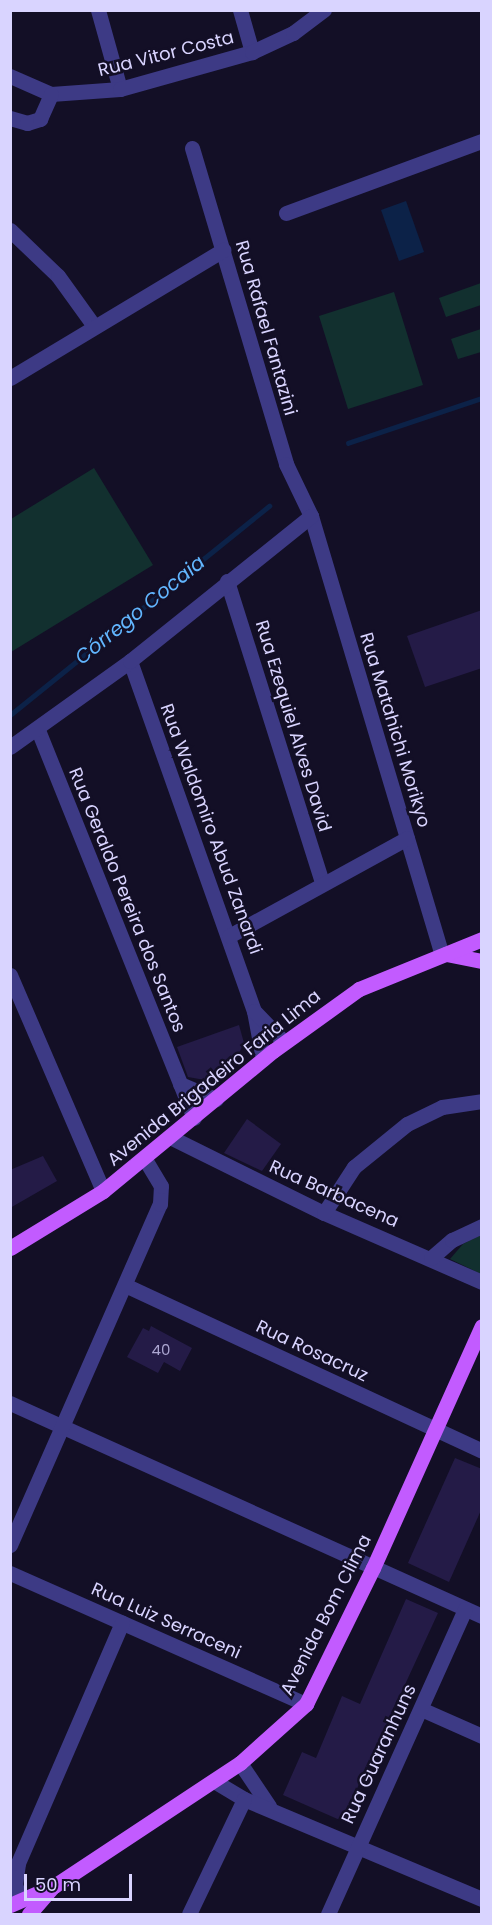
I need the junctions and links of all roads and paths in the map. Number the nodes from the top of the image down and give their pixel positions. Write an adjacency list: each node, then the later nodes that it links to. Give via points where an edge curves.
1 (98, 10): 6 (street)
2 (240, 10): 4 (street)
3 (324, 10): 4 (street, Rua Vitor Costa, via 293,33)
4 (252, 52): 6 (street, Rua Vitor Costa)
5 (10, 76): 7 (street, Rua Vitor Costa)
6 (120, 88): 7 (street, Rua Vitor Costa)
7 (51, 94): 8 (street, via 40,119 27,123)
8 (10, 118)
9 (482, 141): 11 (street)
10 (192, 148): 13 (street, Rua Rafael Fantazini)
11 (286, 213)
12 (10, 230): 14 (street, via 39,255)
13 (223, 250): 14 (street); 16 (street, Rua Rafael Fantazini, via 286,464)
14 (94, 326): 15 (street)
15 (10, 378)
16 (308, 509): 17 (street); 21 (street, Rua Matahichi Morikyo)
17 (227, 581): 18 (street); 22 (street, Rua Ezequiel Alves David)
18 (130, 661): 19 (street); 23 (street, Rua Waldomiro Abud Zanardi)
19 (38, 730): 20 (street); 31 (street, Rua Geraldo Pereira dos Santos)
20 (10, 747)
21 (407, 838): 22 (street); 25 (street, Rua Matahichi Morikyo)
22 (322, 883): 23 (street)
23 (229, 936): 28 (street, Rua Waldomiro Abud Zanardi)
24 (482, 939): 25 (main road, Avenida Brigadeiro Faria Lima)
25 (444, 955): 26 (main road); 29 (main road, Avenida Brigadeiro Faria Lima, via 359,989)
26 (482, 961)
27 (12, 984): 37 (street)
28 (254, 1011): 29 (street, Rua Waldomiro Abud Zanardi); 30 (street, Rua Waldomiro Abud Zanardi)
29 (284, 1042): 30 (main road, Avenida Brigadeiro Faria Lima)
30 (263, 1059): 32 (main road, Avenida Brigadeiro Faria Lima)
31 (180, 1084): 32 (street); 34 (street, Rua Geraldo Pereira dos Santos)
32 (216, 1099): 34 (main road, Avenida Brigadeiro Faria Lima)
33 (482, 1101): 38 (street, via 442,1107 406,1124 354,1167)
34 (194, 1118): 35 (main road, Avenida Brigadeiro Faria Lima)
35 (172, 1138): 36 (main road, Avenida Brigadeiro Faria Lima); 38 (street, Rua Barbacena)
36 (145, 1159): 37 (main road, Avenida Brigadeiro Faria Lima); 43 (street, via 162,1195)
37 (103, 1191): 40 (main road, Avenida Brigadeiro Faria Lima)
38 (324, 1213): 41 (street, Rua Barbacena)
39 (482, 1226): 41 (street, via 452,1240)
40 (10, 1248)
41 (431, 1257): 42 (street, Rua Barbacena)
42 (482, 1282)
43 (127, 1286): 46 (street); 47 (street, Rua Rosacruz)
44 (482, 1326): 47 (main road, Avenida Bom Clima)
45 (10, 1403): 46 (street)
46 (64, 1427): 49 (street); 50 (street)
47 (436, 1431): 48 (street, Rua Rosacruz); 50 (main road, Avenida Bom Clima)
48 (482, 1451)
49 (10, 1545)
50 (373, 1568): 52 (street); 55 (main road, Avenida Bom Clima)
51 (10, 1574): 54 (street, Rua Luiz Serraceni)
52 (465, 1609): 53 (street); 56 (street, Rua Guaranhuns)
53 (482, 1616)
54 (122, 1623): 55 (street, Rua Luiz Serraceni); 65 (street, via 18,1863)
55 (306, 1704): 58 (main road, Avenida Bom Clima)
56 (421, 1709): 57 (street); 62 (street, Rua Guaranhuns)
57 (482, 1736)
58 (240, 1763): 59 (main road, Avenida Bom Clima); 61 (street)
59 (214, 1781): 60 (street); 63 (main road, Avenida Bom Clima)
60 (244, 1799): 61 (street); 67 (street)
61 (269, 1806): 62 (street)
62 (358, 1845): 64 (street); 68 (street, Rua Guaranhuns)
63 (54, 1886): 65 (main road, Avenida Bom Clima); 66 (main road, Avenida Bom Clima)
64 (482, 1899)
65 (16, 1901)
66 (29, 1914)
67 (189, 1914)
68 (328, 1914)

